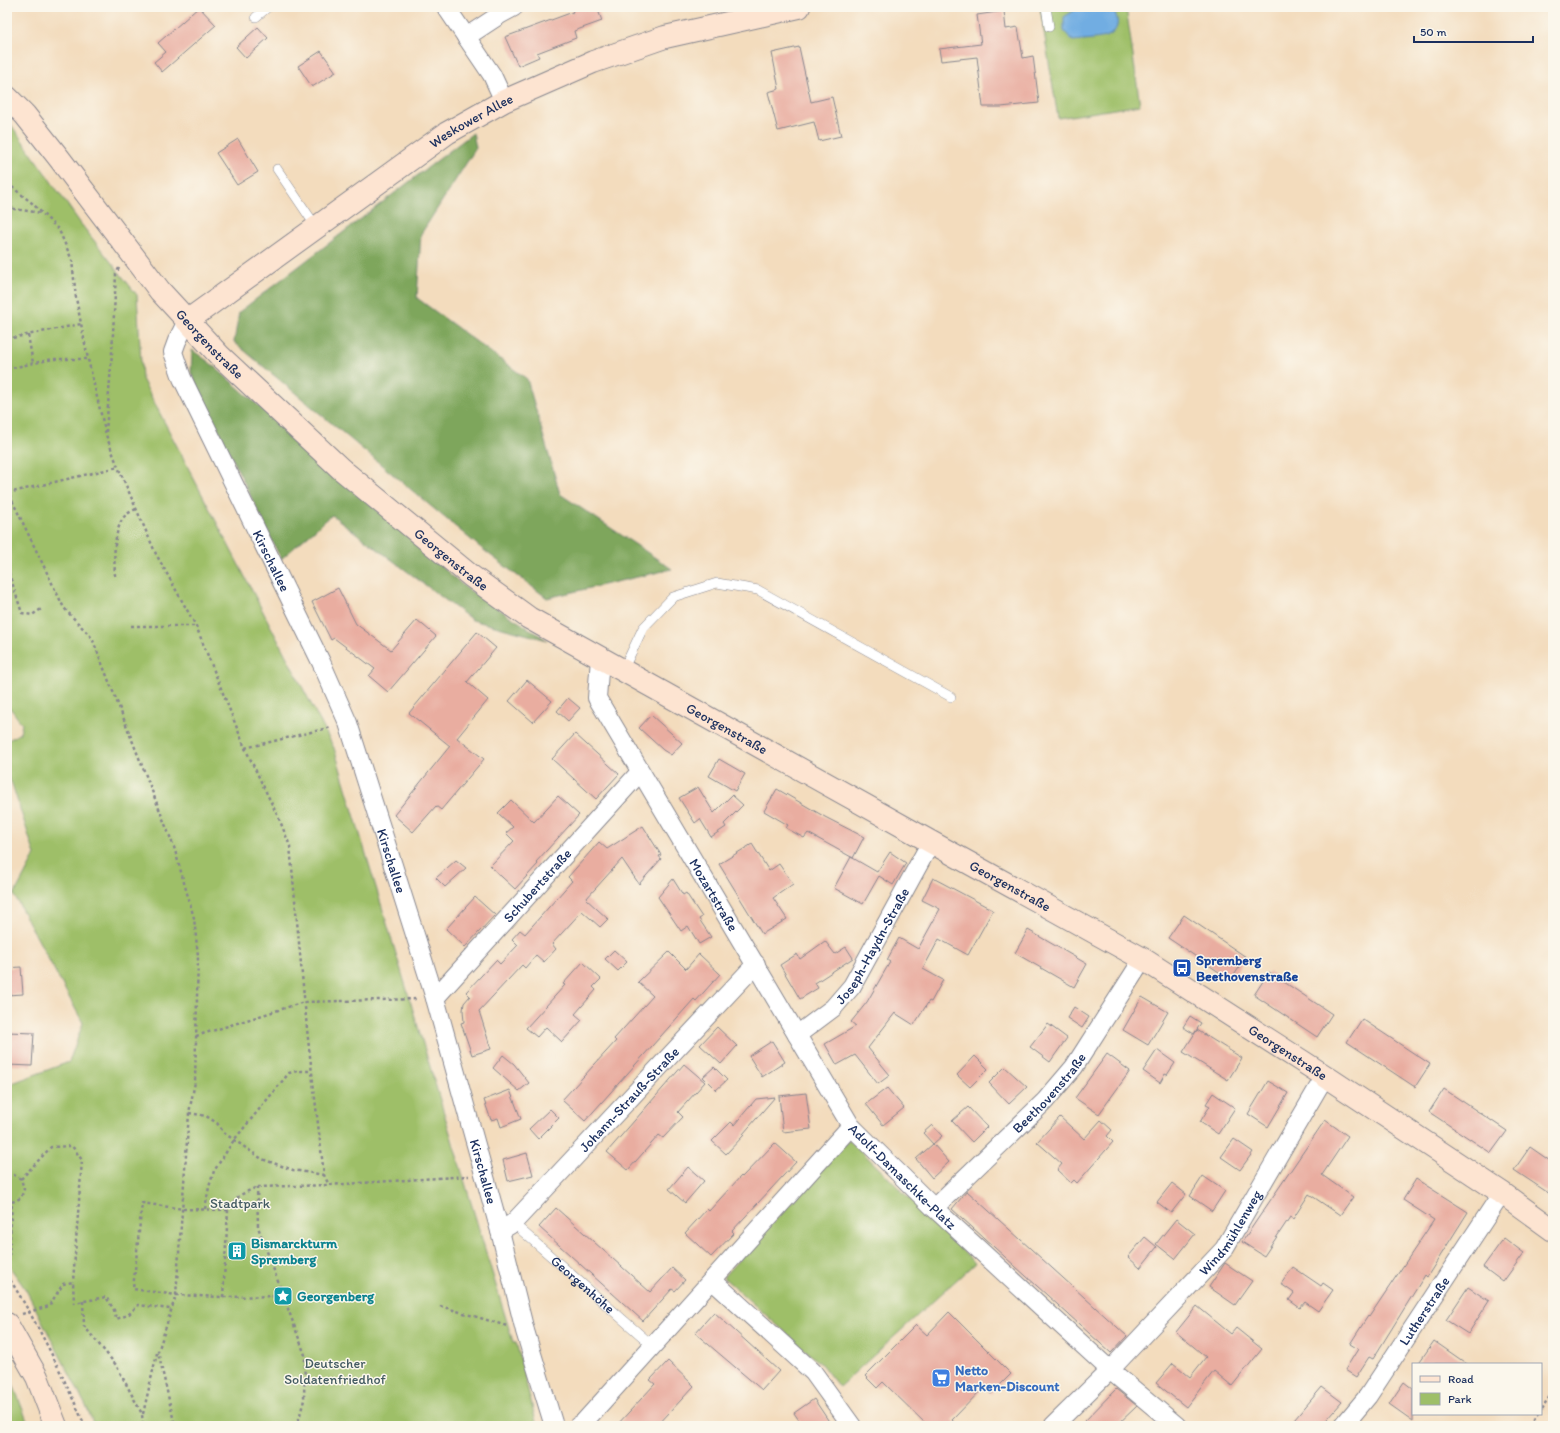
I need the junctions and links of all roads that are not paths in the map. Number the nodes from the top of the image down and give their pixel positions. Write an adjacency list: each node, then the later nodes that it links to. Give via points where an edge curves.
1 (268, 7): 6 (lane)
2 (446, 7): 8 (street)
3 (514, 7): 8 (street)
4 (799, 7): 10 (main road, Weskower Allee, via 665,37 593,62)
5 (1046, 7): 7 (lane)
6 (256, 17)
7 (1048, 27)
8 (466, 37): 10 (street, via 492,75)
9 (7, 97): 13 (main road, Georgenstraße, via 25,115 131,254)
10 (504, 101): 12 (main road, Weskower Allee, via 447,133)
11 (277, 169): 12 (lane)
12 (317, 228): 13 (main road, Weskower Allee)
13 (187, 321): 14 (main road, Georgenstraße, via 219,355 341,469 471,576 529,618); 21 (street, Kirschallee, via 174,352 182,378 322,662 348,723)
14 (600, 658): 15 (main road, Georgenstraße); 17 (street, Mozartstraße, via 597,698)
15 (623, 670): 16 (lane, via 643,628 673,597 717,583 758,590); 18 (main road, Georgenstraße)
16 (951, 697)
17 (640, 772): 20 (street, Mozartstraße); 21 (street, Schubertstraße)
18 (931, 842): 19 (main road, Georgenstraße); 22 (street, Joseph-Haydn-Straße, via 852,986 833,1008)
19 (1143, 959): 23 (main road, Georgenstraße); 26 (street, Beethovenstraße, via 1074,1067 1045,1101)
20 (756, 964): 22 (street, Mozartstraße); 27 (street, Johann-Strauß-Straße)
21 (435, 998): 27 (street, Kirschallee, via 484,1176)
22 (796, 1035): 24 (street, Mozartstraße)
23 (1325, 1076): 25 (main road, Georgenstraße); 32 (street, Windmühlenweg, via 1224,1249)
24 (851, 1126): 26 (street, Adolf-Damaschke-Platz); 29 (street, Adolf-Damaschke-Platz)
25 (1502, 1193): 28 (main road, Georgenstraße); 39 (street, Lutherstraße, via 1368,1396)
26 (934, 1208): 32 (street, Adolf-Damaschke-Platz)
27 (506, 1227): 31 (lane, Georgenhöhe); 34 (street, Kirschallee, via 525,1331)
28 (1553, 1230)
29 (712, 1280): 31 (street); 36 (street, via 813,1372)
30 (7, 1324): 33 (main road, via 37,1377)
31 (653, 1346): 35 (street)
32 (1110, 1370): 37 (street); 38 (street, Adolf-Damaschke-Platz)
33 (56, 1426)
34 (554, 1426)
35 (578, 1426)
36 (852, 1426)
37 (1054, 1426)
38 (1177, 1426)
39 (1343, 1426)

